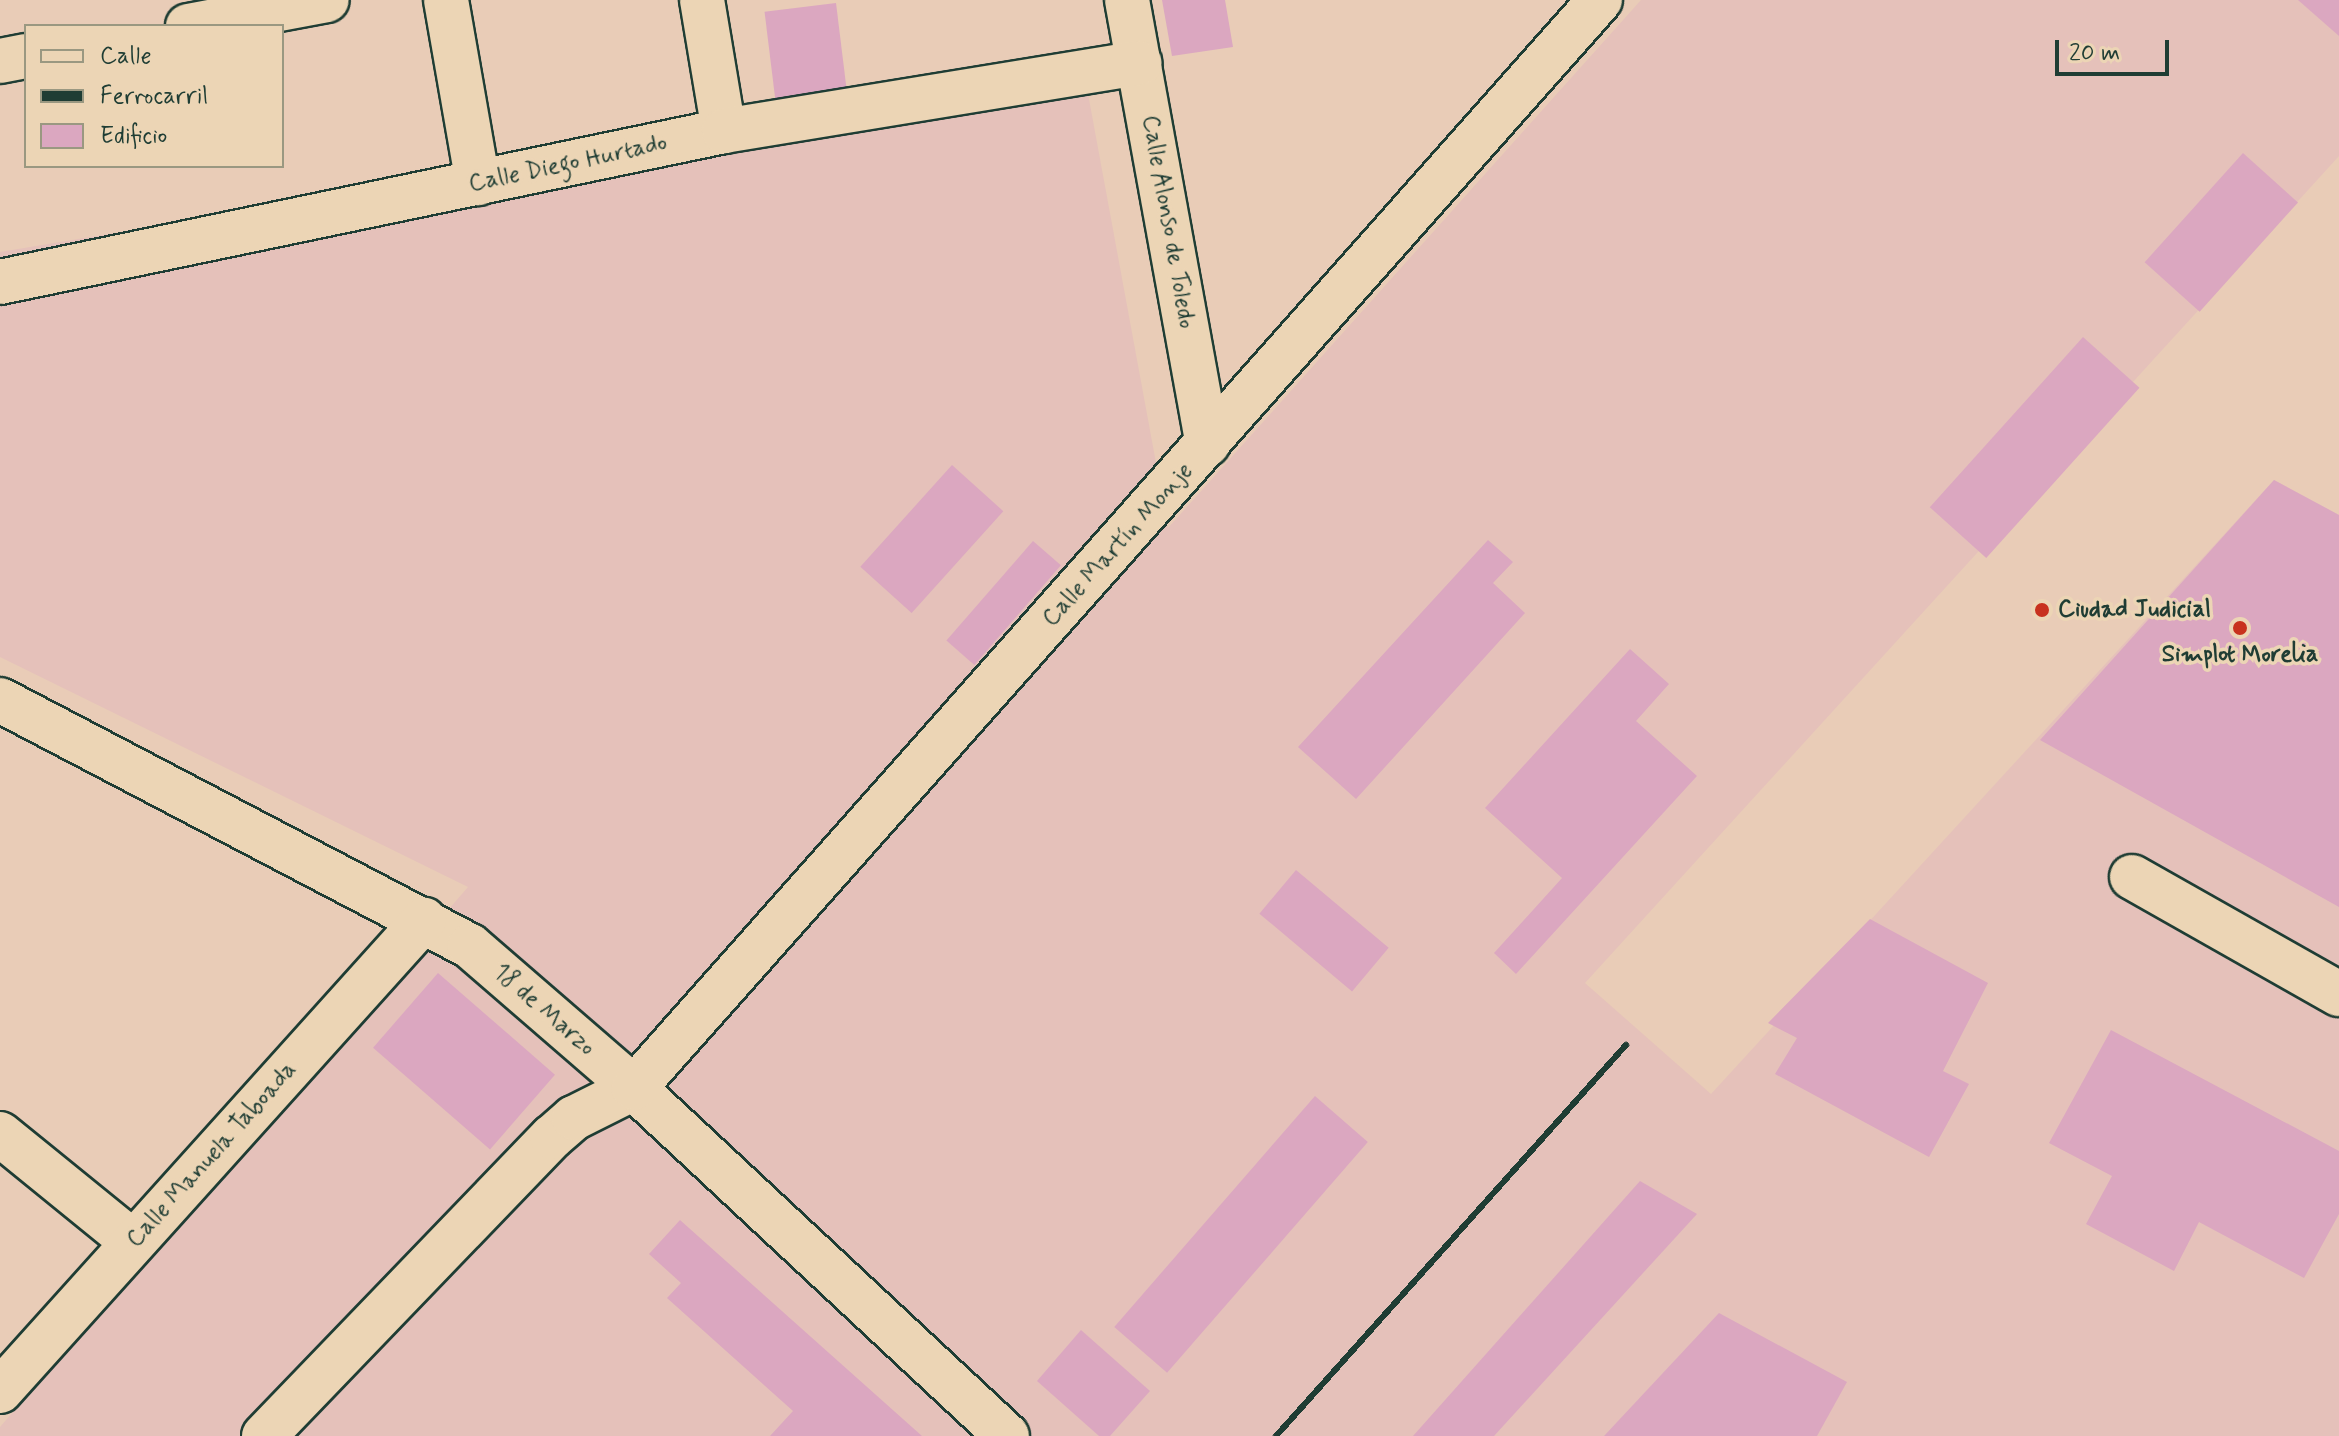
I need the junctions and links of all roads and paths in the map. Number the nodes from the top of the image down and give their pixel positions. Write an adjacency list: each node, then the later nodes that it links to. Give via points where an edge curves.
1 (327, 0): 6 (street)
2 (446, 0): 11 (street)
3 (702, 0): 10 (street)
4 (1127, 0): 9 (street, Calle Alonso de Toledo)
5 (1578, 7): 13 (street, Calle Martín Monje)
6 (199, 24)
7 (24, 56): 8 (street)
8 (0, 61)
9 (1139, 63): 10 (street, Calle Diego Hurtado); 13 (street, Calle Alonso de Toledo)
10 (724, 131): 11 (street, Calle Diego Hurtado)
11 (478, 183): 12 (street, Calle Diego Hurtado)
12 (0, 282)
13 (1208, 444): 18 (street, Calle Martín Monje)
14 (0, 700): 16 (street, 18 de Marzo)
15 (2132, 877): 17 (street)
16 (424, 920): 18 (street, 18 de Marzo, via 470,946); 20 (street, Calle Manuela Taboada)
17 (2339, 994)
18 (634, 1088): 22 (street, via 574,1118 552,1137); 23 (street, 18 de Marzo)
19 (0, 1134): 20 (street)
20 (133, 1242): 21 (street, Calle Manuela Taboada)
21 (0, 1391)
22 (264, 1436)
23 (1007, 1436)

